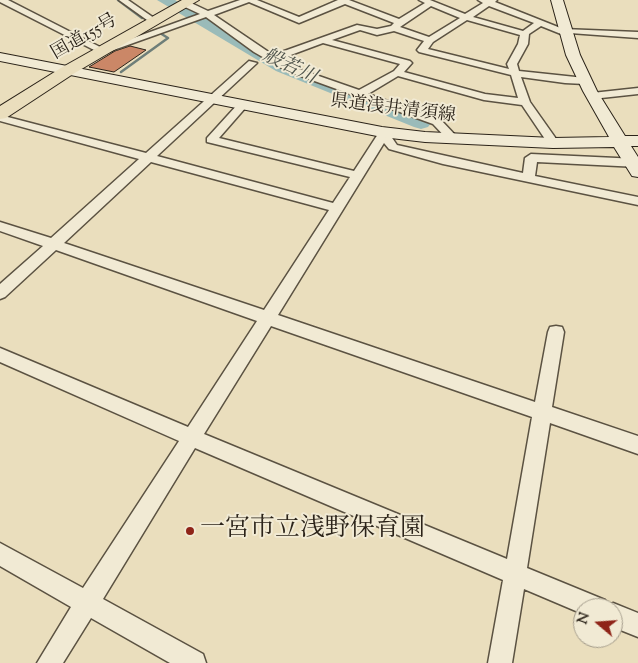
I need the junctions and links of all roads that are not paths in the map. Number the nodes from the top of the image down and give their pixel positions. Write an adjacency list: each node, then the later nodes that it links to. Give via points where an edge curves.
1 (123, 0): 13 (street)
2 (249, 0): 6 (street, via 299,20); 12 (street)
3 (368, 0): 10 (street)
4 (557, 0): 17 (main road)
5 (11, 1): 11 (street); 22 (street)
6 (344, 1): 10 (street)
7 (488, 1): 14 (street); 15 (street)
8 (427, 2): 14 (street); 16 (street)
9 (180, 4): 12 (street); 13 (highway, 国道155号); 22 (highway, 国道155号)
10 (357, 4): 16 (street)
11 (0, 9)
12 (206, 15): 22 (street); 25 (street)
13 (150, 18): 22 (highway, 国道155号)
14 (468, 18): 18 (street); 20 (street)
15 (540, 23): 17 (street); 18 (street)
16 (397, 25): 20 (street); 21 (street, via 377,32 360,28)
17 (566, 32): 19 (street); 31 (main road)
18 (525, 34): 30 (street, via 512,64)
19 (638, 35)
20 (430, 40): 23 (street)
21 (324, 41): 25 (street); 27 (street)
22 (101, 49): 28 (highway, 国道155号)
23 (422, 50): 27 (street); 30 (street)
24 (0, 57): 28 (main road, 県道浅井清須線)
25 (271, 59): 33 (street, via 307,76)
26 (252, 63): 35 (street)
27 (407, 63): 29 (street)
28 (63, 70): 35 (main road, 県道浅井清須線); 37 (highway, 国道155号); 39 (highway, 国道155号)
29 (397, 73): 33 (street); 36 (street, via 484,96)
30 (514, 73): 31 (street); 36 (street)
31 (585, 81): 34 (main road)
32 (638, 92): 34 (street)
33 (360, 94): 42 (street, via 437,122)
34 (592, 96): 44 (main road)
35 (211, 100): 38 (main road, 県道浅井清須線); 45 (street)
36 (525, 102): 43 (street)
37 (0, 106)
38 (242, 106): 41 (main road, 県道浅井清須線); 46 (street, via 211,140)
39 (0, 114)
40 (0, 118): 45 (street)
41 (383, 133): 42 (main road, 県道浅井清須線); 46 (street); 47 (street, via 393,147)
42 (452, 138): 43 (main road, 県道浅井清須線)
43 (553, 143): 44 (main road, 県道浅井清須線)
44 (632, 155): 47 (street, via 531,158)
45 (147, 158): 49 (street); 51 (street)
46 (356, 175): 49 (street)
47 (528, 179): 48 (street)
48 (638, 201)
49 (336, 208): 53 (street)
50 (0, 226): 51 (street)
51 (53, 244): 52 (street); 53 (street)
52 (0, 293)
53 (269, 318): 56 (street); 57 (street)
54 (556, 332): 56 (street)
55 (0, 355): 57 (street)
56 (544, 412): 58 (street); 60 (street)
57 (192, 438): 60 (street); 62 (street)
58 (638, 445)
59 (0, 554): 62 (street)
60 (515, 574): 61 (street); 67 (street)
61 (573, 598)
62 (88, 602): 65 (street); 66 (street)
63 (623, 619): 64 (street)
64 (638, 626)
65 (49, 663)
66 (194, 663)
67 (500, 663)

